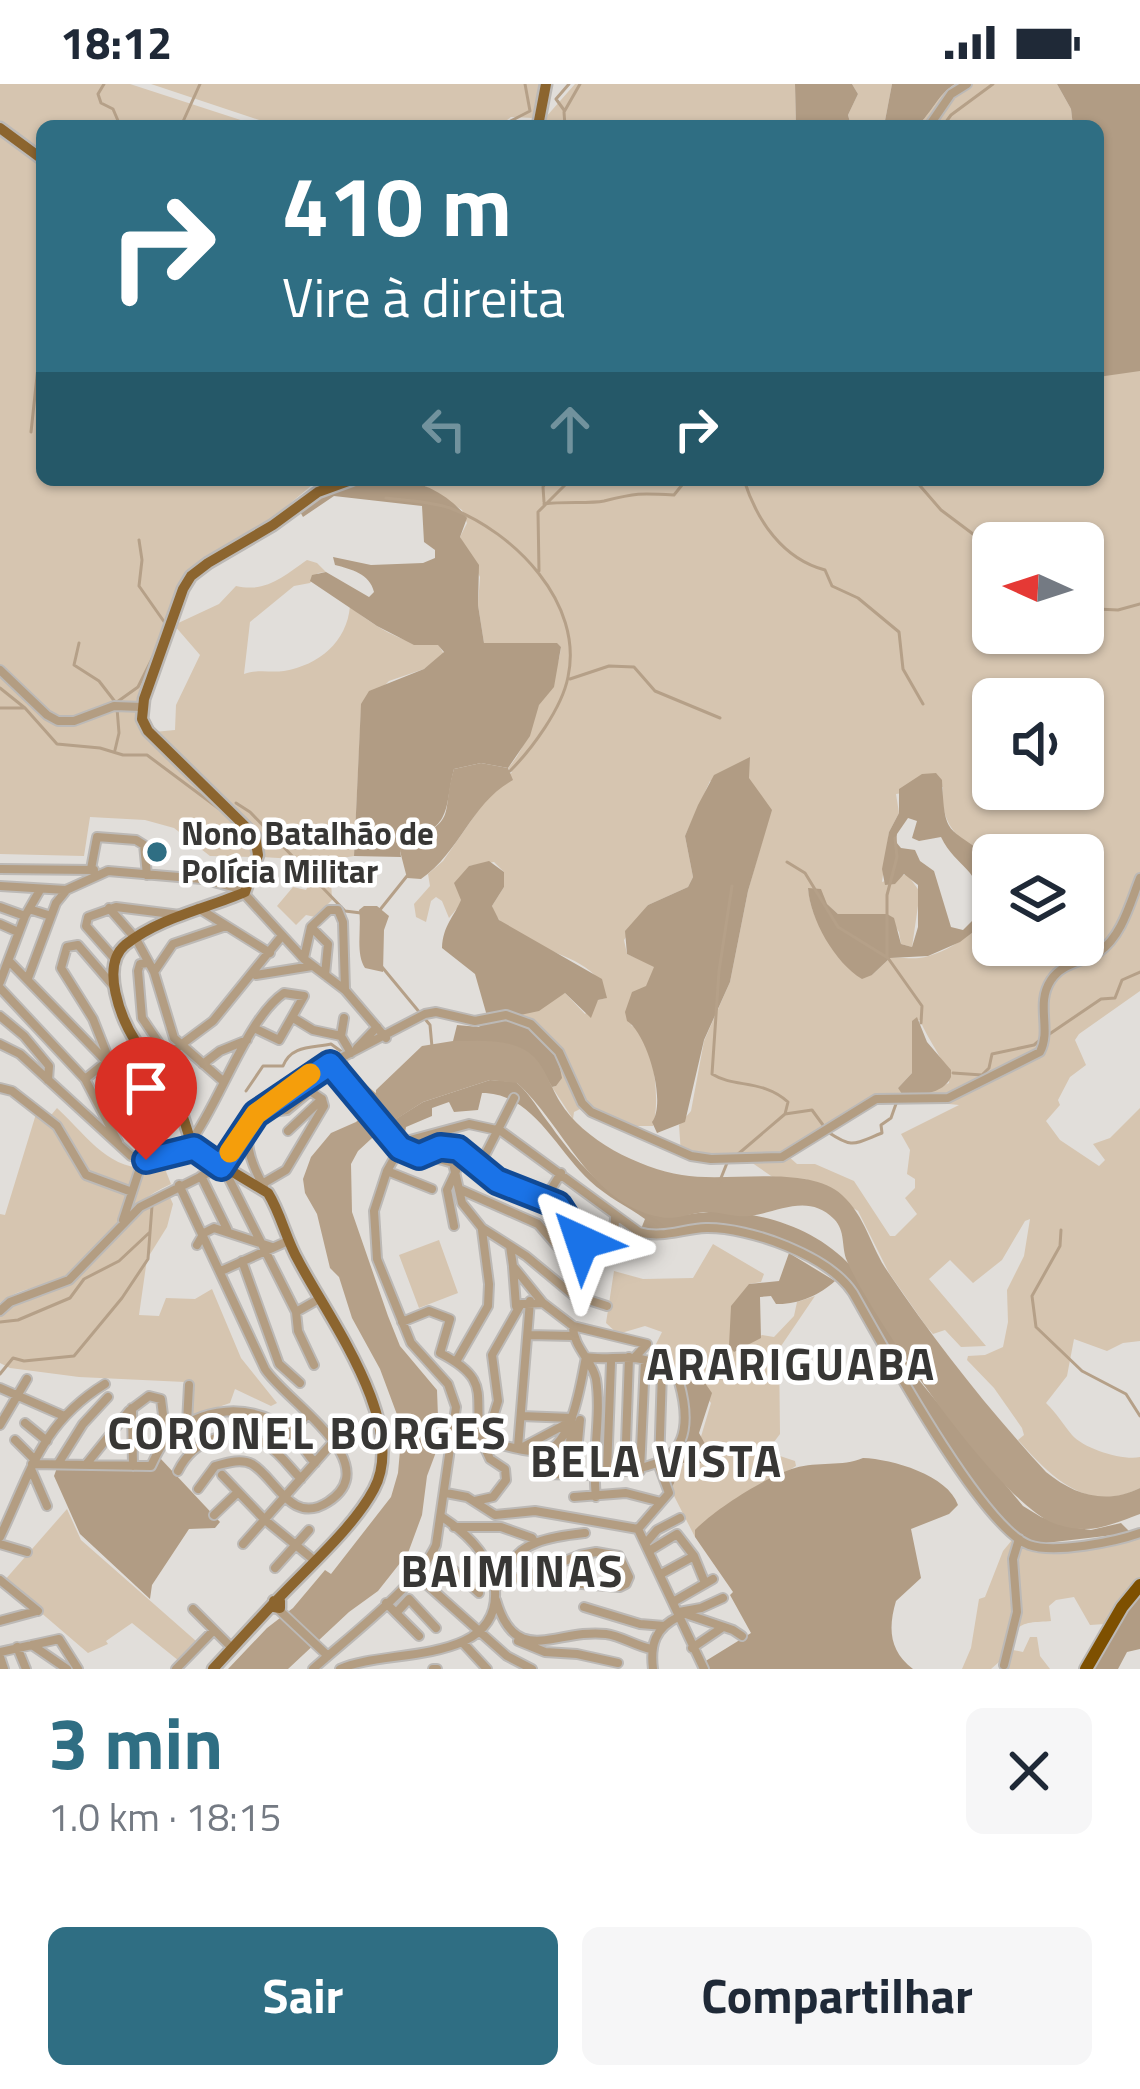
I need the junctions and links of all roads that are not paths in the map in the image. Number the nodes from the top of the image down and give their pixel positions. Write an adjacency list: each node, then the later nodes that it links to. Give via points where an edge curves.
1 (546, 84): 3 (main road)
2 (967, 84): 4 (street)
3 (539, 120)
4 (933, 120)
5 (0, 128): 6 (main road)
6 (36, 155)
7 (334, 486): 9 (main road, via 191,576)
8 (0, 670): 9 (street, via 58,721)
9 (142, 706): 17 (main road, via 148,731 256,836)
10 (0, 869): 11 (street)
11 (96, 871): 12 (street); 12 (street, via 97,838 136,840 144,845); 16 (street)
12 (147, 875): 17 (street)
13 (1140, 878): 50 (street, via 1113,937 1049,982 1040,1052 948,1098 875,1099 782,1157 692,1156 586,1108 559,1052 538,1028 506,1015 424,1015)
14 (0, 886): 15 (street)
15 (40, 890): 16 (street); 21 (street)
16 (66, 890): 23 (street)
17 (245, 892): 19 (main road); 28 (street)
18 (0, 907): 21 (street)
19 (197, 907): 22 (main road); 25 (street)
20 (110, 908): 22 (street); 29 (street); 34 (street, via 85,923)
21 (27, 912): 23 (street); 27 (street)
22 (179, 914): 29 (main road)
23 (51, 916): 38 (street)
24 (0, 924): 27 (street)
25 (226, 926): 31 (street); 37 (street, via 173,944)
26 (310, 927): 33 (street); 39 (street, via 328,946); 43 (street, via 338,910)
27 (19, 932): 32 (street)
28 (281, 937): 31 (street); 33 (street)
29 (136, 939): 34 (main road); 35 (street)
30 (0, 940): 32 (street)
31 (269, 953): 40 (street)
32 (11, 954): 38 (street); 41 (street)
33 (304, 958): 36 (street)
34 (116, 959): 42 (main road)
35 (148, 962): 37 (street); 53 (street, via 138,971 142,1018 165,1052)
36 (314, 966): 39 (street); 40 (street)
37 (154, 973): 53 (street)
38 (29, 974): 55 (street)
39 (325, 975): 43 (street)
40 (252, 976): 53 (street)
41 (0, 985): 58 (street)
42 (116, 989): 55 (street, via 77,945 63,952 62,968 93,1019); 69 (main road, via 133,1038 178,1100)
43 (345, 990): 47 (street)
44 (0, 1016): 59 (street, via 49,1066)
45 (344, 1018): 49 (street)
46 (295, 1019): 48 (street, via 279,1040); 48 (street, via 305,998 284,993); 49 (street)
47 (376, 1027): 50 (street); 54 (street)
48 (256, 1029): 51 (street)
49 (341, 1036): 54 (street)
50 (386, 1037): 54 (street)
51 (249, 1039): 57 (street); 60 (street)
52 (0, 1043): 59 (street)
53 (181, 1046): 57 (street)
54 (349, 1054): 56 (street)
55 (105, 1063): 58 (street); 71 (street, via 143,1101)
56 (330, 1064): 64 (street); 70 (street)
57 (203, 1065): 60 (street)
58 (86, 1079): 68 (street)
59 (48, 1080): 68 (street)
60 (224, 1082): 69 (street)
61 (0, 1088): 83 (street, via 57,1126 86,1174)
62 (514, 1098): 67 (street)
63 (322, 1099): 64 (street, via 310,1091 291,1108); 66 (street); 80 (street, via 286,1170)
64 (260, 1114): 65 (street)
65 (247, 1126): 74 (street); 80 (street, via 249,1156)
66 (288, 1131)
67 (500, 1131): 70 (street, via 461,1125); 73 (street); 77 (street)
68 (120, 1145): 71 (street, via 134,1158)
69 (192, 1145): 71 (street); 74 (main road)
70 (400, 1148): 72 (street); 76 (street)
71 (162, 1156): 83 (street, via 140,1168)
72 (419, 1156): 73 (street, via 451,1147); 75 (street)
73 (480, 1165): 84 (street, via 497,1181)
74 (222, 1168): 78 (street); 80 (main road); 94 (street)
75 (456, 1170): 82 (street); 86 (street, via 448,1190)
76 (387, 1172): 81 (street); 106 (street, via 373,1237)
77 (561, 1173): 84 (street); 85 (street)
78 (201, 1176): 79 (street); 88 (street)
79 (179, 1185): 89 (street, via 140,1207); 90 (street)
80 (265, 1189): 91 (main road)
81 (432, 1189)
82 (459, 1189): 87 (street); 97 (street, via 538,1224)
83 (132, 1192): 89 (street)
84 (545, 1199): 85 (street, via 564,1210 589,1250 608,1258)
85 (615, 1216): 170 (street, via 645,1235 706,1228 753,1236 836,1274 951,1459)
86 (454, 1226)
87 (482, 1228): 93 (street); 111 (street, via 488,1306)
88 (227, 1230): 90 (street); 94 (street)
89 (118, 1232): 104 (street, via 70,1280)
90 (204, 1233): 92 (street); 98 (street)
91 (288, 1241): 94 (street); 99 (main road)
92 (197, 1245)
93 (510, 1245): 96 (street); 102 (street, via 561,1288)
94 (267, 1247): 95 (street); 105 (street)
95 (242, 1261): 98 (street); 116 (street, via 279,1364)
96 (513, 1266): 101 (street); 103 (street)
97 (577, 1269)
98 (221, 1271): 123 (street, via 265,1369)
99 (319, 1299): 105 (street); 179 (main road, via 360,1367 381,1433 375,1488)
100 (530, 1301): 101 (street); 103 (street); 108 (street)
101 (543, 1303): 107 (street)
102 (607, 1306)
103 (516, 1307): 135 (street, via 492,1355 498,1402)
104 (0, 1311)
105 (296, 1312): 113 (street)
106 (402, 1322): 111 (street, via 429,1311 449,1318 440,1353); 155 (street, via 453,1394)
107 (573, 1331): 108 (street); 109 (street); 110 (street, via 643,1343)
108 (528, 1335): 125 (street)
109 (586, 1358): 112 (street); 126 (street); 149 (street, via 596,1381)
110 (636, 1358): 112 (street); 144 (street, via 662,1370); 147 (street); 148 (street)
111 (457, 1360): 135 (street, via 478,1389)
112 (611, 1362): 146 (street)
113 (314, 1365)
114 (27, 1378): 120 (street)
115 (680, 1382): 144 (street, via 686,1423)
116 (300, 1383)
117 (105, 1384): 124 (street)
118 (189, 1384): 128 (street)
119 (1, 1389): 120 (street)
120 (17, 1396): 124 (street); 129 (street)
121 (108, 1396): 141 (street)
122 (131, 1408): 131 (street, via 149,1396 161,1400); 142 (street); 143 (street)
123 (308, 1414): 130 (street); 134 (street)
124 (64, 1416): 133 (street)
125 (521, 1416): 126 (street); 136 (street)
126 (573, 1420): 136 (street); 138 (street); 150 (street)
127 (25, 1424): 133 (street)
128 (187, 1424): 130 (street, via 240,1410); 131 (street)
129 (0, 1425)
130 (290, 1432): 137 (street); 139 (street)
131 (166, 1439): 143 (street, via 151,1466)
132 (15, 1440): 140 (street)
133 (47, 1441): 140 (street)
134 (334, 1441): 139 (street); 158 (street, via 345,1457 338,1493 314,1508)
135 (486, 1444): 136 (street); 159 (street, via 506,1480 494,1497)
136 (520, 1447): 138 (street)
137 (274, 1450): 145 (street, via 232,1434 197,1446); 152 (street)
138 (543, 1452): 150 (street, via 538,1474)
139 (315, 1462): 152 (street)
140 (32, 1463): 141 (street); 161 (street); 171 (street)
141 (58, 1464): 142 (street)
142 (87, 1464): 143 (street)
143 (134, 1466)
144 (659, 1466): 148 (street); 160 (street, via 669,1491)
145 (178, 1471)
146 (608, 1471): 147 (street); 149 (street)
147 (625, 1471): 148 (street)
148 (640, 1471)
149 (593, 1473): 150 (street); 157 (street)
150 (571, 1474)
151 (222, 1475): 154 (street)
152 (301, 1479): 158 (street)
153 (198, 1489): 158 (street, via 214,1466 242,1461)
154 (238, 1492): 162 (street); 164 (street)
155 (445, 1497): 159 (street); 165 (street)
156 (574, 1497): 157 (street)
157 (596, 1497): 160 (street, via 626,1493)
158 (284, 1498): 164 (street)
159 (475, 1502): 166 (street, via 495,1515 535,1511)
160 (661, 1502): 166 (street)
161 (46, 1506)
162 (214, 1515)
163 (680, 1517): 175 (street)
164 (265, 1520): 173 (street); 174 (street)
165 (448, 1521): 172 (street, via 501,1528); 177 (street); 187 (street, via 488,1561)
166 (638, 1529): 175 (street)
167 (309, 1531): 174 (street)
168 (585, 1533): 172 (street)
169 (1140, 1533): 170 (street, via 1037,1547)
170 (1019, 1539): 213 (street, via 1017,1612)
171 (0, 1540): 176 (street)
172 (535, 1543): 183 (street, via 509,1564 509,1575)
173 (243, 1544)
174 (295, 1545): 179 (street); 180 (street)
175 (647, 1547): 178 (street, via 677,1534); 182 (street)
176 (27, 1552)
177 (434, 1552): 181 (street); 186 (street)
178 (694, 1556): 182 (street); 193 (street, via 709,1581)
179 (314, 1560): 190 (main road)
180 (275, 1568)
181 (415, 1574): 189 (street); 200 (street)
182 (662, 1574): 193 (street)
183 (519, 1579): 183 (street, via 596,1552 619,1556 629,1577 620,1587)
184 (0, 1580): 196 (street, via 38,1610)
185 (1140, 1586): 226 (highway)
186 (479, 1593)
187 (495, 1598): 200 (street); 202 (street)
188 (723, 1598): 193 (street)
189 (386, 1603): 194 (street); 211 (street)
190 (278, 1605): 206 (main road); 211 (street)
191 (584, 1607): 197 (street)
192 (193, 1609): 201 (street)
193 (676, 1610): 197 (street); 198 (street); 208 (street)
194 (397, 1612): 195 (street, via 409,1599); 195 (street, via 415,1632)
195 (424, 1616): 199 (street)
196 (0, 1621)
197 (664, 1626): 209 (street)
198 (723, 1627): 203 (street); 208 (street)
199 (436, 1628)
200 (480, 1629): 204 (street); 223 (street)
201 (214, 1630): 206 (street); 218 (street)
202 (508, 1632): 209 (street, via 537,1643 612,1635); 212 (street, via 529,1648)
203 (742, 1636)
204 (463, 1643): 221 (street); 222 (street)
205 (30, 1644): 207 (street); 216 (street); 217 (street, via 60,1639)
206 (230, 1646): 219 (main road)
207 (17, 1647): 210 (street); 215 (street)
208 (692, 1648): 225 (street)
209 (651, 1649): 224 (street)
210 (0, 1654): 214 (street)
211 (328, 1656): 220 (street)
212 (618, 1664)
213 (1002, 1668)
214 (4, 1669)
215 (26, 1669)
216 (68, 1669)
217 (78, 1669)
218 (176, 1669)
219 (213, 1669)
220 (313, 1669)
221 (340, 1669)
222 (487, 1669)
223 (532, 1669)
224 (652, 1669)
225 (704, 1669)
226 (1086, 1669)

